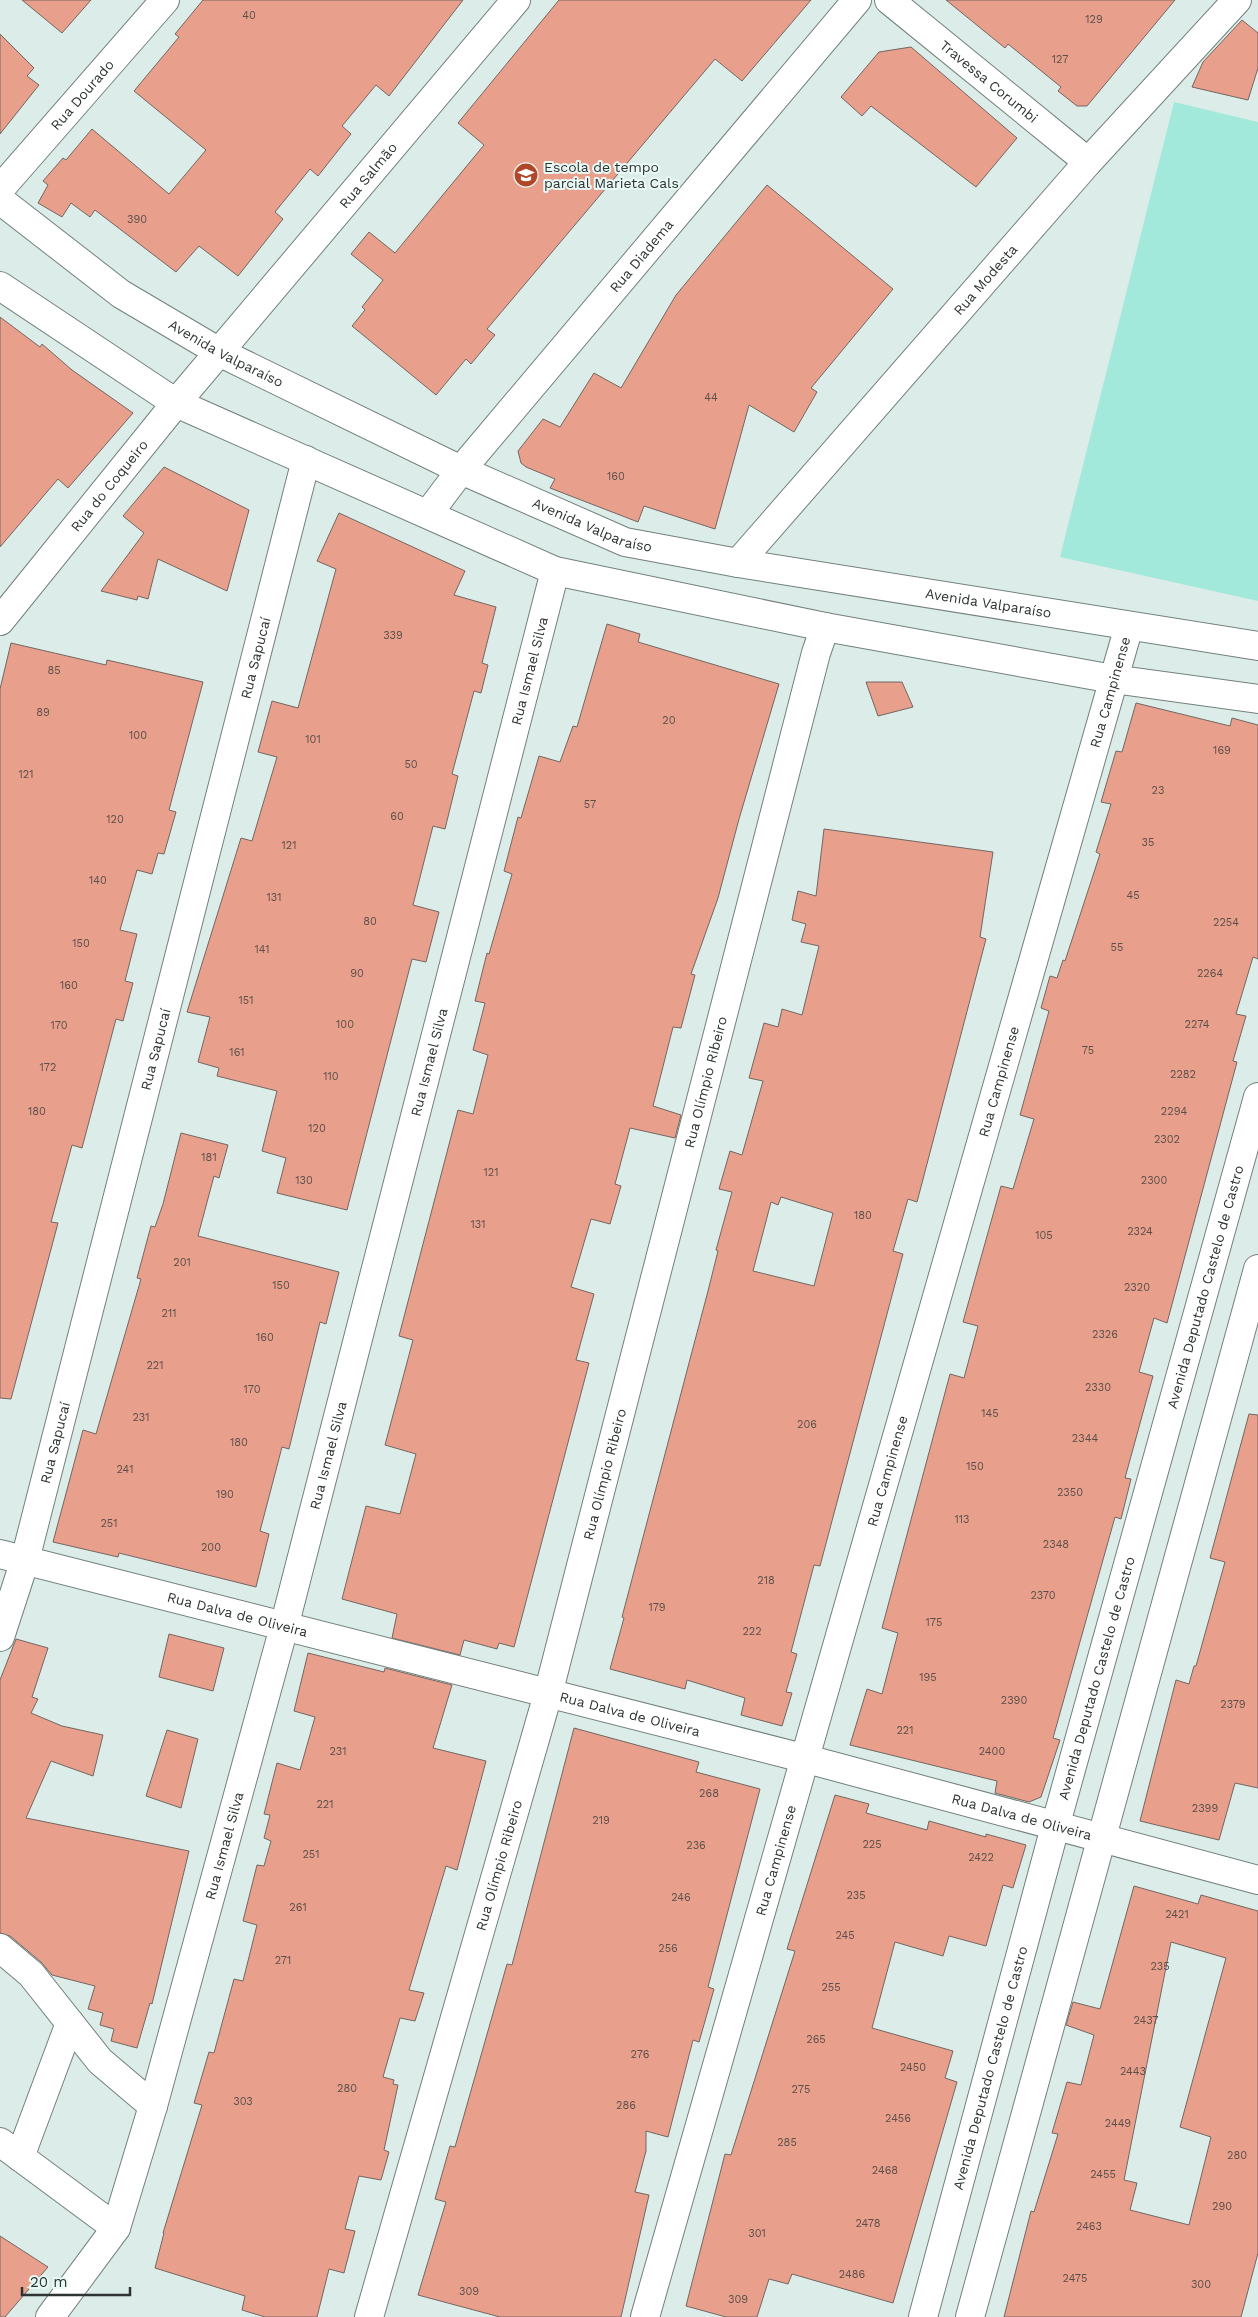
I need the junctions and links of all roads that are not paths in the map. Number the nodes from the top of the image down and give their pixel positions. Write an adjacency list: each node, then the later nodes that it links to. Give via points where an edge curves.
1 (164, 0): 7 (street, Rua Dourado)
2 (516, 0): 10 (street, Rua Salmão)
3 (857, 0): 13 (street, Rua Diadema)
4 (889, 0): 6 (street, Travessa Corumbi)
5 (1237, 0): 6 (street, Rua Modesta)
6 (1088, 162): 15 (street, Rua Modesta)
7 (0, 189)
8 (0, 200): 10 (street, Avenida Valparaíso, via 121,294)
9 (0, 286): 11 (street)
10 (221, 352): 11 (street, Rua do Coqueiro); 13 (street, Avenida Valparaíso)
11 (176, 403): 12 (street); 17 (street, Rua do Coqueiro)
12 (306, 460): 14 (street); 25 (street, Rua Sapucaí)
13 (461, 470): 14 (street, Rua Diadema); 15 (street, Avenida Valparaíso, via 625,542)
14 (428, 514): 16 (street)
15 (738, 563): 18 (street, Avenida Valparaíso)
16 (555, 571): 19 (street); 26 (street, Rua Ismael Silva)
17 (0, 621)
18 (1129, 626): 20 (street, Avenida Valparaíso); 21 (street, Rua Campinense)
19 (825, 627): 21 (street); 28 (street, Rua Olímpio Ribeiro)
20 (1258, 646)
21 (1113, 679): 22 (street); 29 (street, Rua Campinense)
22 (1258, 698)
23 (1258, 1096): 30 (street, Avenida Deputado Castelo de Castro)
24 (1258, 1269): 31 (street)
25 (12, 1557): 26 (street, Rua Dalva de Oliveira); 27 (street, Rua Sapucaí)
26 (284, 1627): 28 (street, Rua Dalva de Oliveira); 35 (street, Rua Ismael Silva)
27 (0, 1637)
28 (548, 1694): 29 (street, Rua Dalva de Oliveira); 39 (street, Rua Olímpio Ribeiro)
29 (803, 1758): 30 (street, Rua Dalva de Oliveira); 40 (street, Rua Campinense)
30 (1055, 1827): 31 (street, Rua Dalva de Oliveira); 41 (street, Avenida Deputado Castelo de Castro)
31 (1102, 1838): 32 (street, Rua Dalva de Oliveira); 42 (street)
32 (1258, 1880)
33 (0, 1948): 34 (street, via 31,1974)
34 (70, 2023): 35 (street, via 100,2061); 36 (street)
35 (153, 2106): 37 (street, Rua Ismael Silva)
36 (10, 2149): 37 (street)
37 (116, 2228): 38 (street, Rua Ismael Silva)
38 (50, 2317)
39 (369, 2317)
40 (645, 2317)
41 (923, 2317)
42 (970, 2317)

